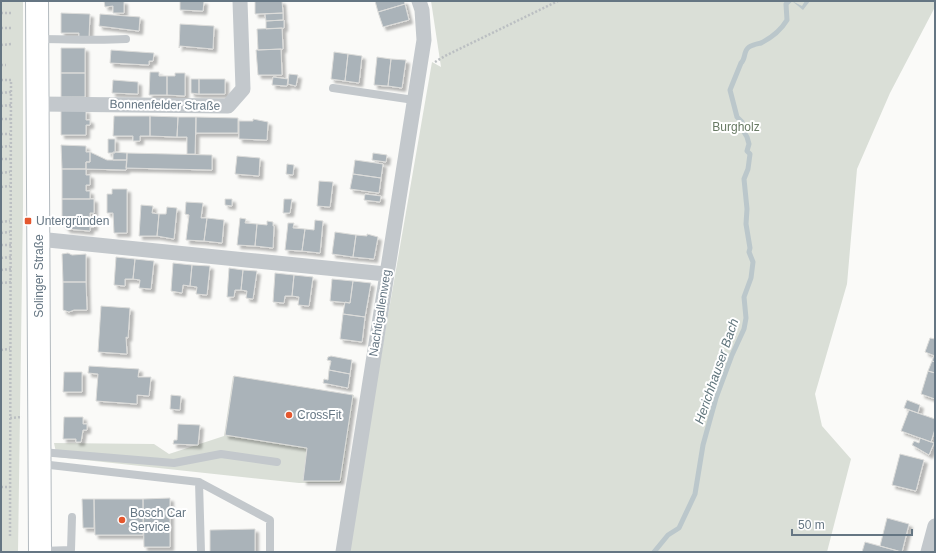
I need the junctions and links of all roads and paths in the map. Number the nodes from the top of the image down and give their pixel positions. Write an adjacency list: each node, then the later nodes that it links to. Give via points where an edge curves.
1 (37, 1): 9 (main road, Solinger Straße)
2 (240, 1): 21 (street, Bonnenfelder Straße, via 243,89 228,106)
3 (419, 1): 15 (street, Nachtigallenweg, via 424,40)
4 (558, 1): 15 (path, via 445,56)
5 (1, 13): 6 (path)
6 (11, 13)
7 (1, 28): 8 (path)
8 (12, 28)
9 (38, 39): 10 (lane); 21 (main road, Solinger Straße)
10 (126, 39)
11 (1, 44): 12 (path)
12 (12, 44)
13 (1, 65): 14 (path)
14 (6, 65)
15 (418, 74): 20 (street, Nachtigallenweg)
16 (1, 80): 18 (path, via 11,80)
17 (333, 88): 20 (lane)
18 (11, 92): 19 (path); 22 (path)
19 (1, 93)
20 (414, 100): 47 (street, Nachtigallenweg)
21 (38, 104): 40 (main road, Solinger Straße)
22 (11, 105): 23 (path); 25 (path)
23 (1, 106)
24 (1, 119): 25 (path)
25 (11, 119): 27 (path)
26 (1, 134): 27 (path)
27 (11, 134): 28 (path)
28 (10, 146): 29 (path); 31 (path)
29 (1, 147)
30 (1, 159): 31 (path)
31 (10, 159): 32 (path)
32 (10, 172): 33 (path); 34 (path)
33 (1, 173)
34 (10, 186): 35 (path); 36 (path)
35 (1, 187)
36 (10, 221): 37 (path); 38 (path)
37 (1, 222)
38 (10, 232): 39 (path); 42 (path)
39 (1, 233)
40 (38, 239): 47 (street); 52 (main road, Solinger Straße)
41 (1, 245): 42 (path)
42 (11, 245): 43 (path)
43 (11, 257): 44 (path); 46 (path)
44 (1, 258)
45 (1, 270): 46 (path)
46 (11, 270): 48 (path)
47 (386, 274): 63 (street, Nachtigallenweg)
48 (12, 282): 49 (path); 50 (path)
49 (1, 283)
50 (10, 349): 51 (path); 56 (path)
51 (1, 350)
52 (40, 458): 53 (lane, via 174,463 221,454); 54 (lane); 60 (main road, Solinger Straße)
53 (277, 462)
54 (199, 482): 61 (lane); 62 (lane, via 270,520)
55 (1, 487): 56 (path)
56 (10, 487): 59 (path)
57 (72, 517): 60 (lane, via 71,550)
58 (935, 526): 64 (street)
59 (10, 538)
60 (40, 551)
61 (201, 552)
62 (270, 552)
63 (343, 552)
64 (928, 552)

